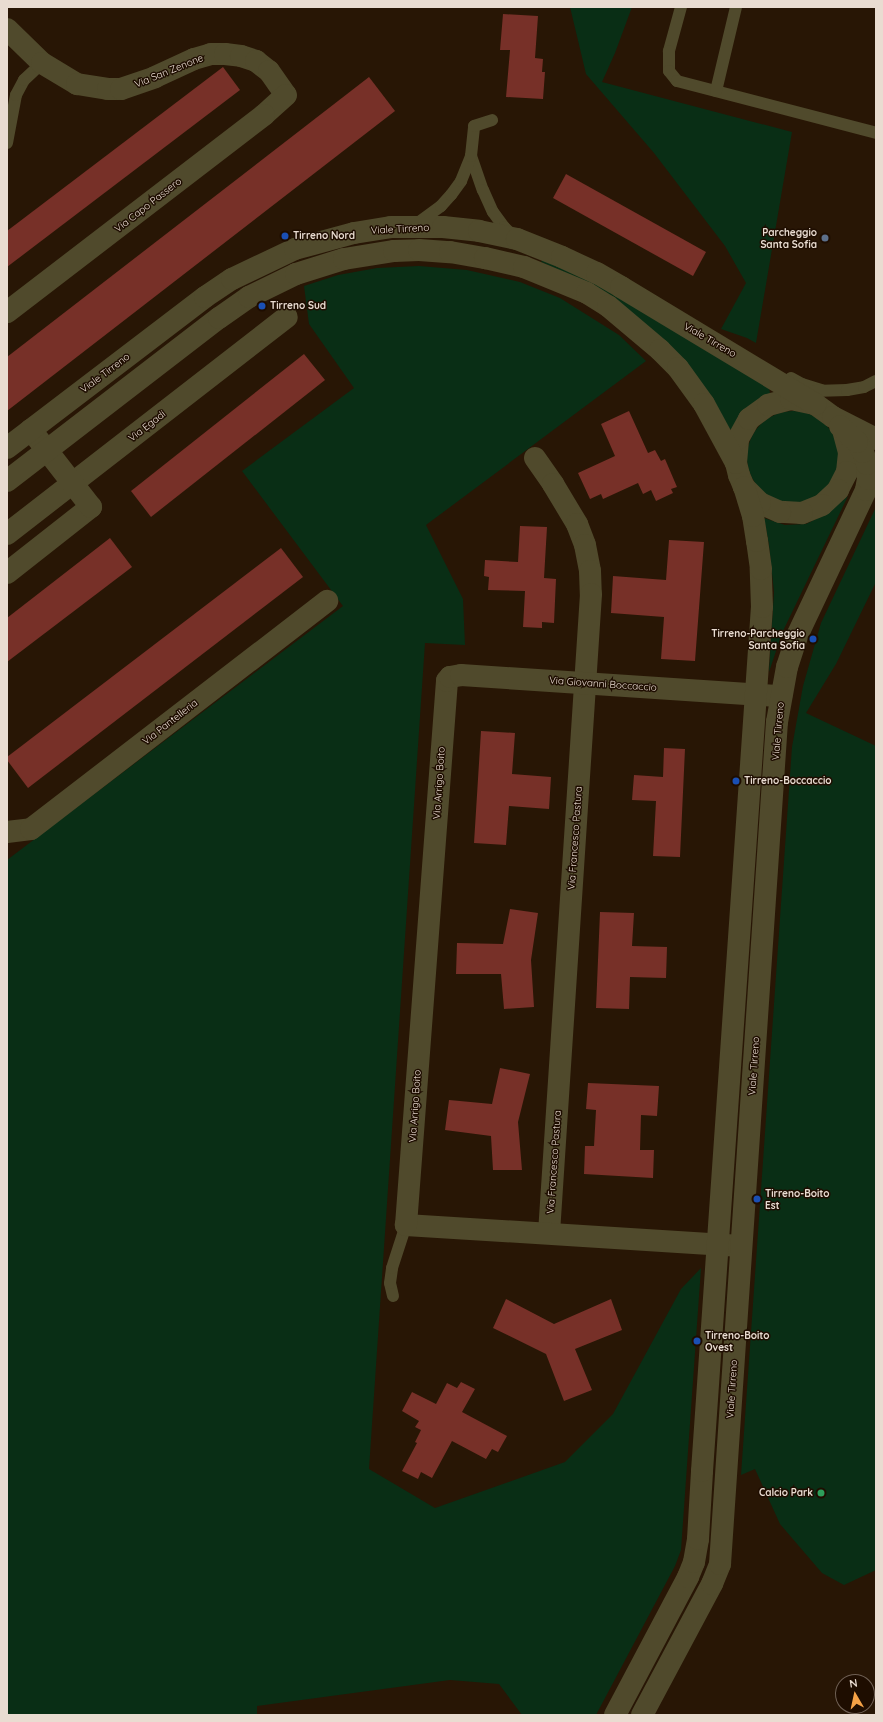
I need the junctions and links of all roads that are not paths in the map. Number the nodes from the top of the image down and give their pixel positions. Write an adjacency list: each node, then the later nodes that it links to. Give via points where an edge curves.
1 (681, 7): 5 (lane, via 670,51 669,71 677,82)
2 (736, 7): 5 (lane)
3 (7, 29): 4 (street, Via San Zenone)
4 (42, 63): 6 (street, Via San Zenone, via 77,84 121,89 211,54 241,56 256,61 270,71); 9 (lane, via 24,80 16,94)
5 (716, 91): 8 (lane)
6 (286, 95): 14 (street, Via Capo Passero, via 264,115)
7 (492, 120): 10 (lane, via 474,126)
8 (876, 133)
9 (7, 143)
10 (471, 156): 11 (lane, via 461,181 451,195 441,206); 12 (lane, via 493,212 504,227)
11 (412, 226): 12 (street, Viale Tirreno, via 450,228); 19 (street, Viale Tirreno, via 373,229 325,239 274,257 232,279)
12 (523, 242): 13 (street); 17 (street, Viale Tirreno, via 597,273)
13 (524, 268): 22 (street, via 450,252 419,250 370,254 296,274 249,298 219,318); 24 (street, via 587,293 608,306 660,350 678,368 704,404)
14 (7, 312)
15 (287, 317): 27 (street, Via Egadi)
16 (876, 381): 17 (lane, via 864,387)
17 (804, 397): 18 (street); 24 (street, via 758,411 749,419 738,439)
18 (837, 421): 20 (street); 25 (street, Viale Tirreno, via 863,452); 29 (street, via 845,434 850,453 847,472)
19 (31, 430): 21 (street, Viale Tirreno); 22 (street)
20 (876, 439)
21 (7, 448)
22 (47, 451): 26 (street); 27 (street)
23 (535, 458): 34 (street, Via Francesco Pastura, via 577,524 586,552 591,594)
24 (736, 463): 28 (street)
25 (872, 480): 29 (street, via 856,482); 36 (street, Viale Tirreno, via 797,636)
26 (7, 481)
27 (73, 484): 30 (street, Via Egadi); 31 (street, via 91,507)
28 (744, 487): 29 (street, via 760,503 774,510 791,513 822,505); 35 (street, via 753,516 761,569 762,607)
29 (838, 490)
30 (7, 534)
31 (7, 573)
32 (327, 601): 37 (street, Via Pantelleria, via 31,829)
33 (450, 677): 34 (street, Via Giovanni Boccaccio, via 461,675); 38 (street, Via Arrigo Boito, via 446,685)
34 (585, 682): 35 (street, Via Giovanni Boccaccio); 39 (street, Via Francesco Pastura)
35 (756, 693): 36 (street, Via Giovanni Boccaccio); 40 (street)
36 (781, 696): 41 (street, Viale Tirreno, via 777,722)
37 (7, 832)
38 (406, 1226): 39 (street); 42 (lane, via 392,1268 390,1283)
39 (549, 1233): 40 (street)
40 (718, 1245): 41 (street); 43 (street)
41 (741, 1246): 44 (street, Viale Tirreno)
42 (393, 1296)
43 (702, 1470): 44 (street); 45 (street, via 694,1562)
44 (727, 1472): 46 (street, Viale Tirreno, via 720,1564 712,1584)
45 (615, 1715)
46 (642, 1715)

